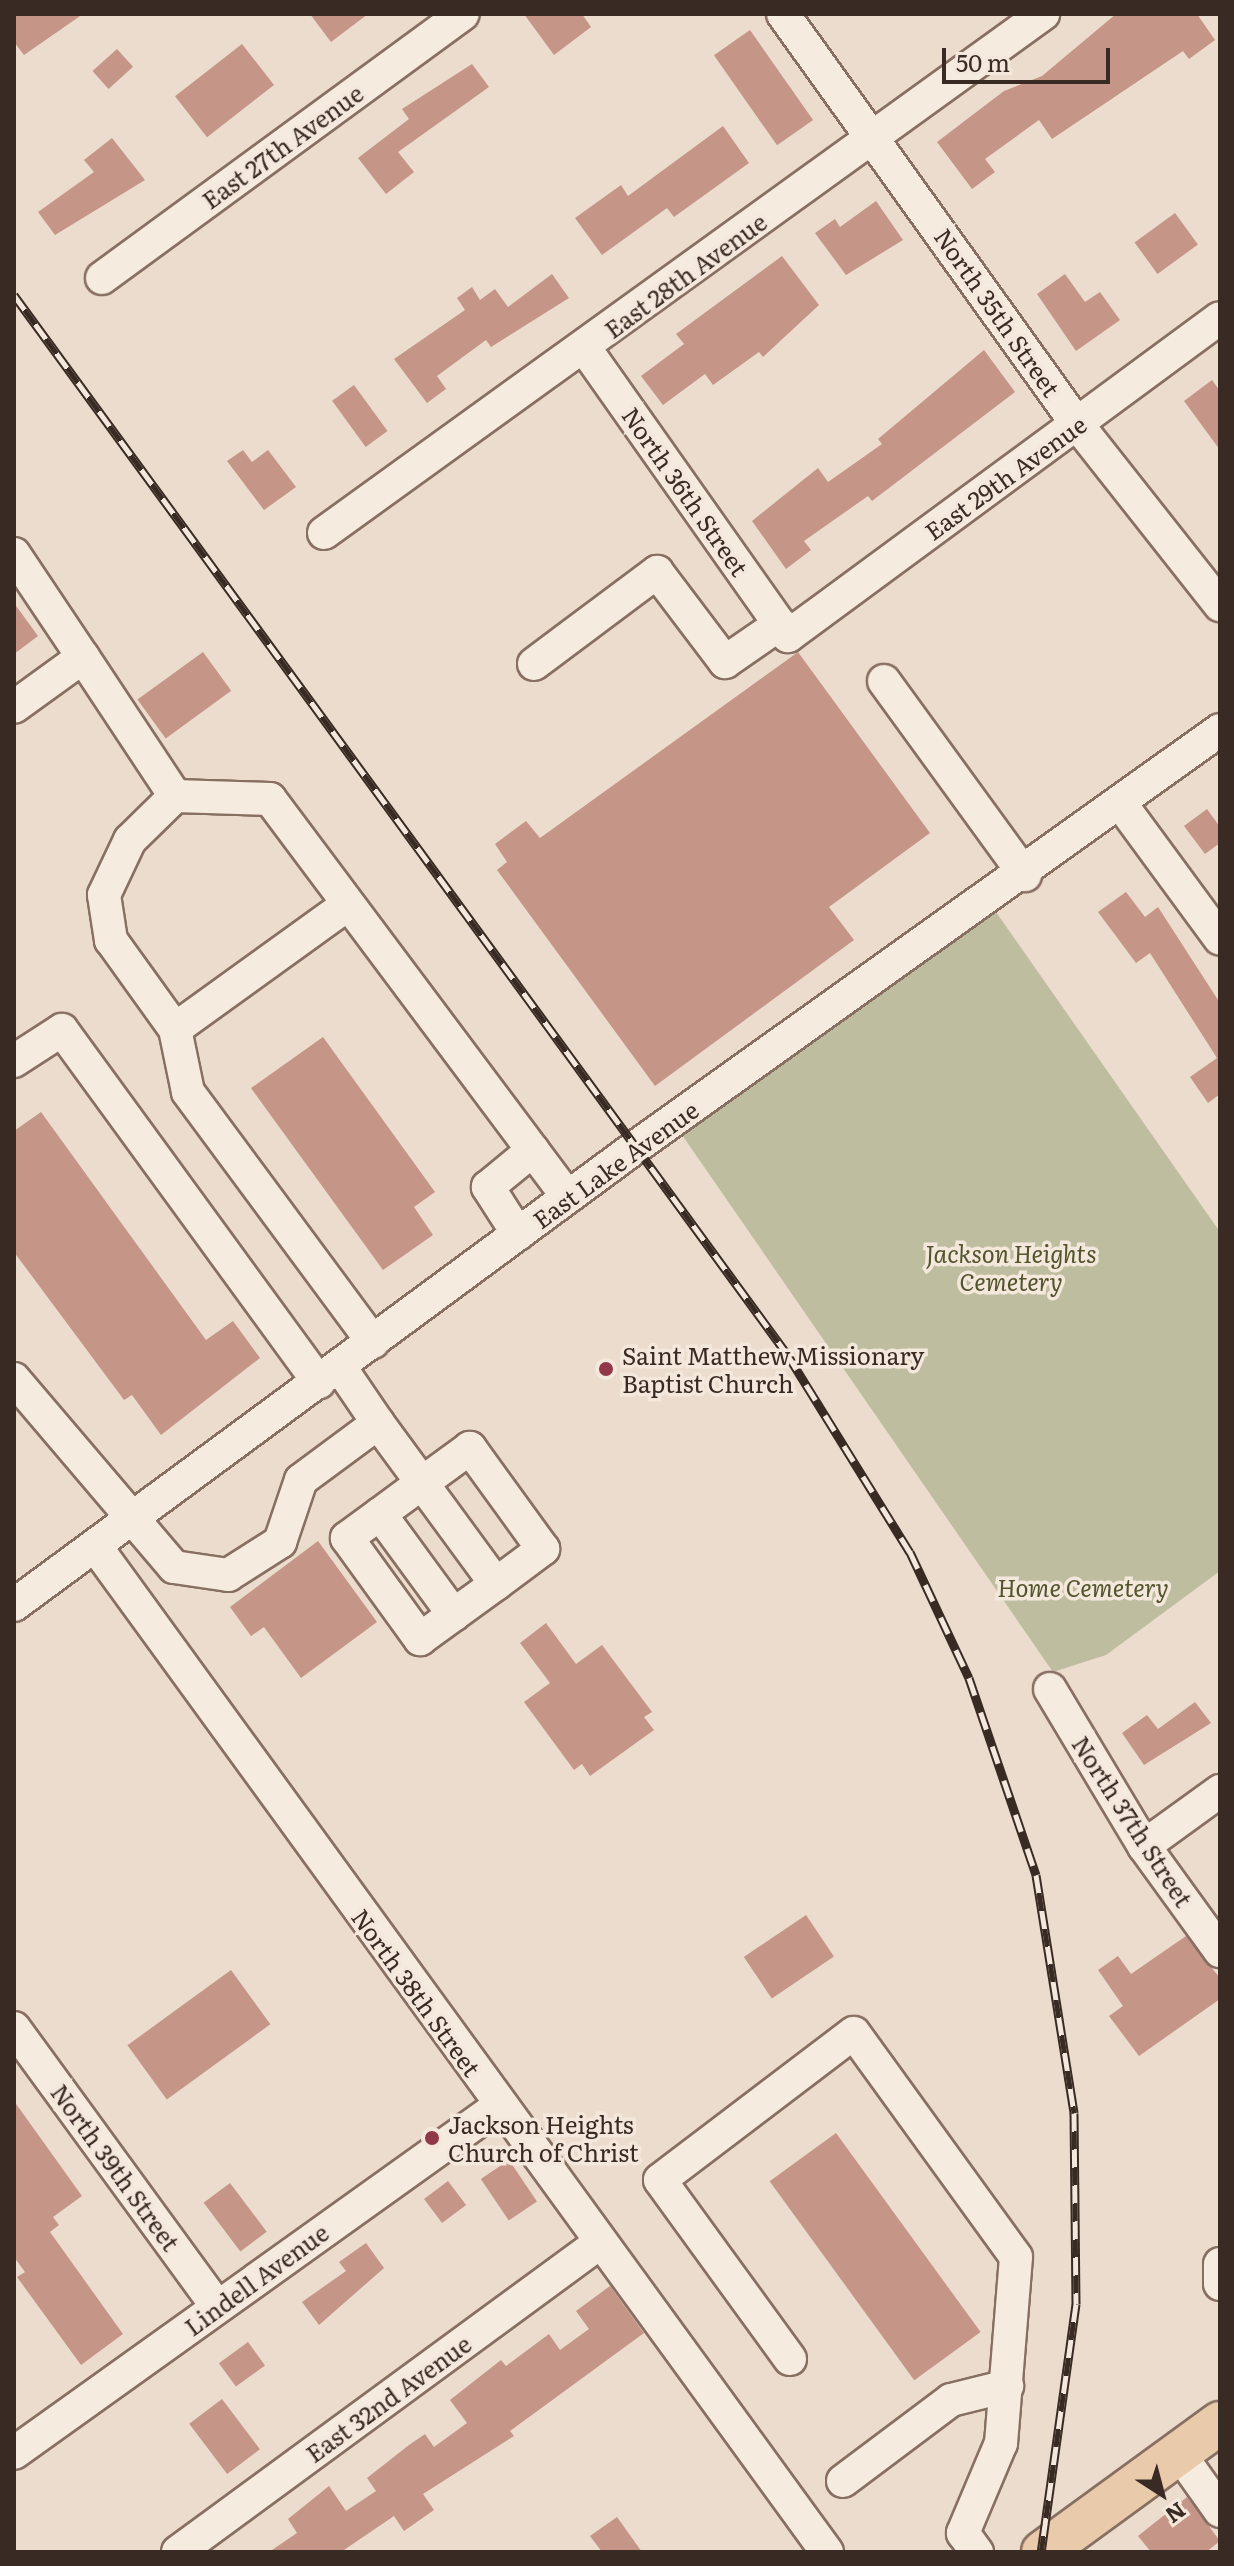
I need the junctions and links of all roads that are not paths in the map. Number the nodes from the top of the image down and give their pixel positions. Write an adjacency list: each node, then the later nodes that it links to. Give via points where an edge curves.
1 (463, 14): 5 (street, East 27th Avenue)
2 (783, 14): 4 (street, North 35th Street)
3 (1043, 14): 4 (street, East 28th Avenue)
4 (876, 137): 7 (street, East 28th Avenue); 8 (street, North 35th Street)
5 (102, 278)
6 (1220, 318): 8 (street, East 29th Avenue)
7 (584, 347): 9 (street, East 28th Avenue); 12 (street, North 36th Street)
8 (1077, 424): 11 (street, North 35th Street); 12 (street, East 29th Avenue)
9 (324, 533)
10 (14, 554): 13 (street)
11 (1220, 605)
12 (784, 630): 14 (street, East 29th Avenue, via 725,662 657,572)
13 (83, 657): 16 (street); 18 (street)
14 (534, 664)
15 (884, 681): 20 (street)
16 (14, 707)
17 (1220, 730): 19 (street, East Lake Avenue)
18 (175, 796): 21 (street, via 270,799); 23 (street, via 130,840 104,895 111,940)
19 (1121, 804): 20 (street, East Lake Avenue); 22 (street)
20 (1025, 875): 26 (street, East Lake Avenue)
21 (347, 905): 23 (street); 25 (street)
22 (1220, 939)
23 (175, 1029): 28 (street, via 188,1092)
24 (14, 1061): 29 (street, via 62,1030)
25 (533, 1150): 26 (street); 27 (street, via 488,1187)
26 (568, 1197): 27 (street, East Lake Avenue)
27 (518, 1234): 28 (street, East Lake Avenue)
28 (373, 1342): 29 (street, East Lake Avenue)
29 (329, 1375): 31 (street); 33 (street, East Lake Avenue)
30 (14, 1379): 33 (street)
31 (378, 1423): 32 (street); 33 (street, via 301,1480 280,1542 228,1575 174,1567)
32 (422, 1483): 35 (street); 35 (street, via 470,1448 543,1549); 35 (street, via 347,1538 420,1639)
33 (131, 1520): 34 (street, East Lake Avenue)
34 (96, 1547): 36 (street, East Lake Avenue); 42 (street, North 38th Street)
35 (496, 1584)
36 (14, 1605)
37 (1050, 1689): 39 (street, North 37th Street)
38 (1220, 1791): 39 (street)
39 (1144, 1846): 40 (street, North 37th Street)
40 (1220, 1951)
41 (14, 2028): 46 (street, North 39th Street)
42 (499, 2106): 43 (street, North 38th Street); 46 (street, Lindell Avenue)
43 (598, 2244): 54 (street, East 32nd Avenue); 55 (street, North 38th Street)
44 (1220, 2264): 45 (street)
45 (1220, 2284)
46 (217, 2306): 50 (street, Lindell Avenue)
47 (790, 2359): 48 (street, via 660,2180 854,2033 1016,2257)
48 (1007, 2386): 52 (street, via 951,2400); 56 (street, via 1001,2443 963,2533)
49 (1220, 2423): 51 (main road)
50 (14, 2453)
51 (1179, 2453): 53 (street); 57 (main road)
52 (843, 2481)
53 (1220, 2511)
54 (178, 2552)
55 (827, 2552)
56 (977, 2552)
57 (1043, 2552)

